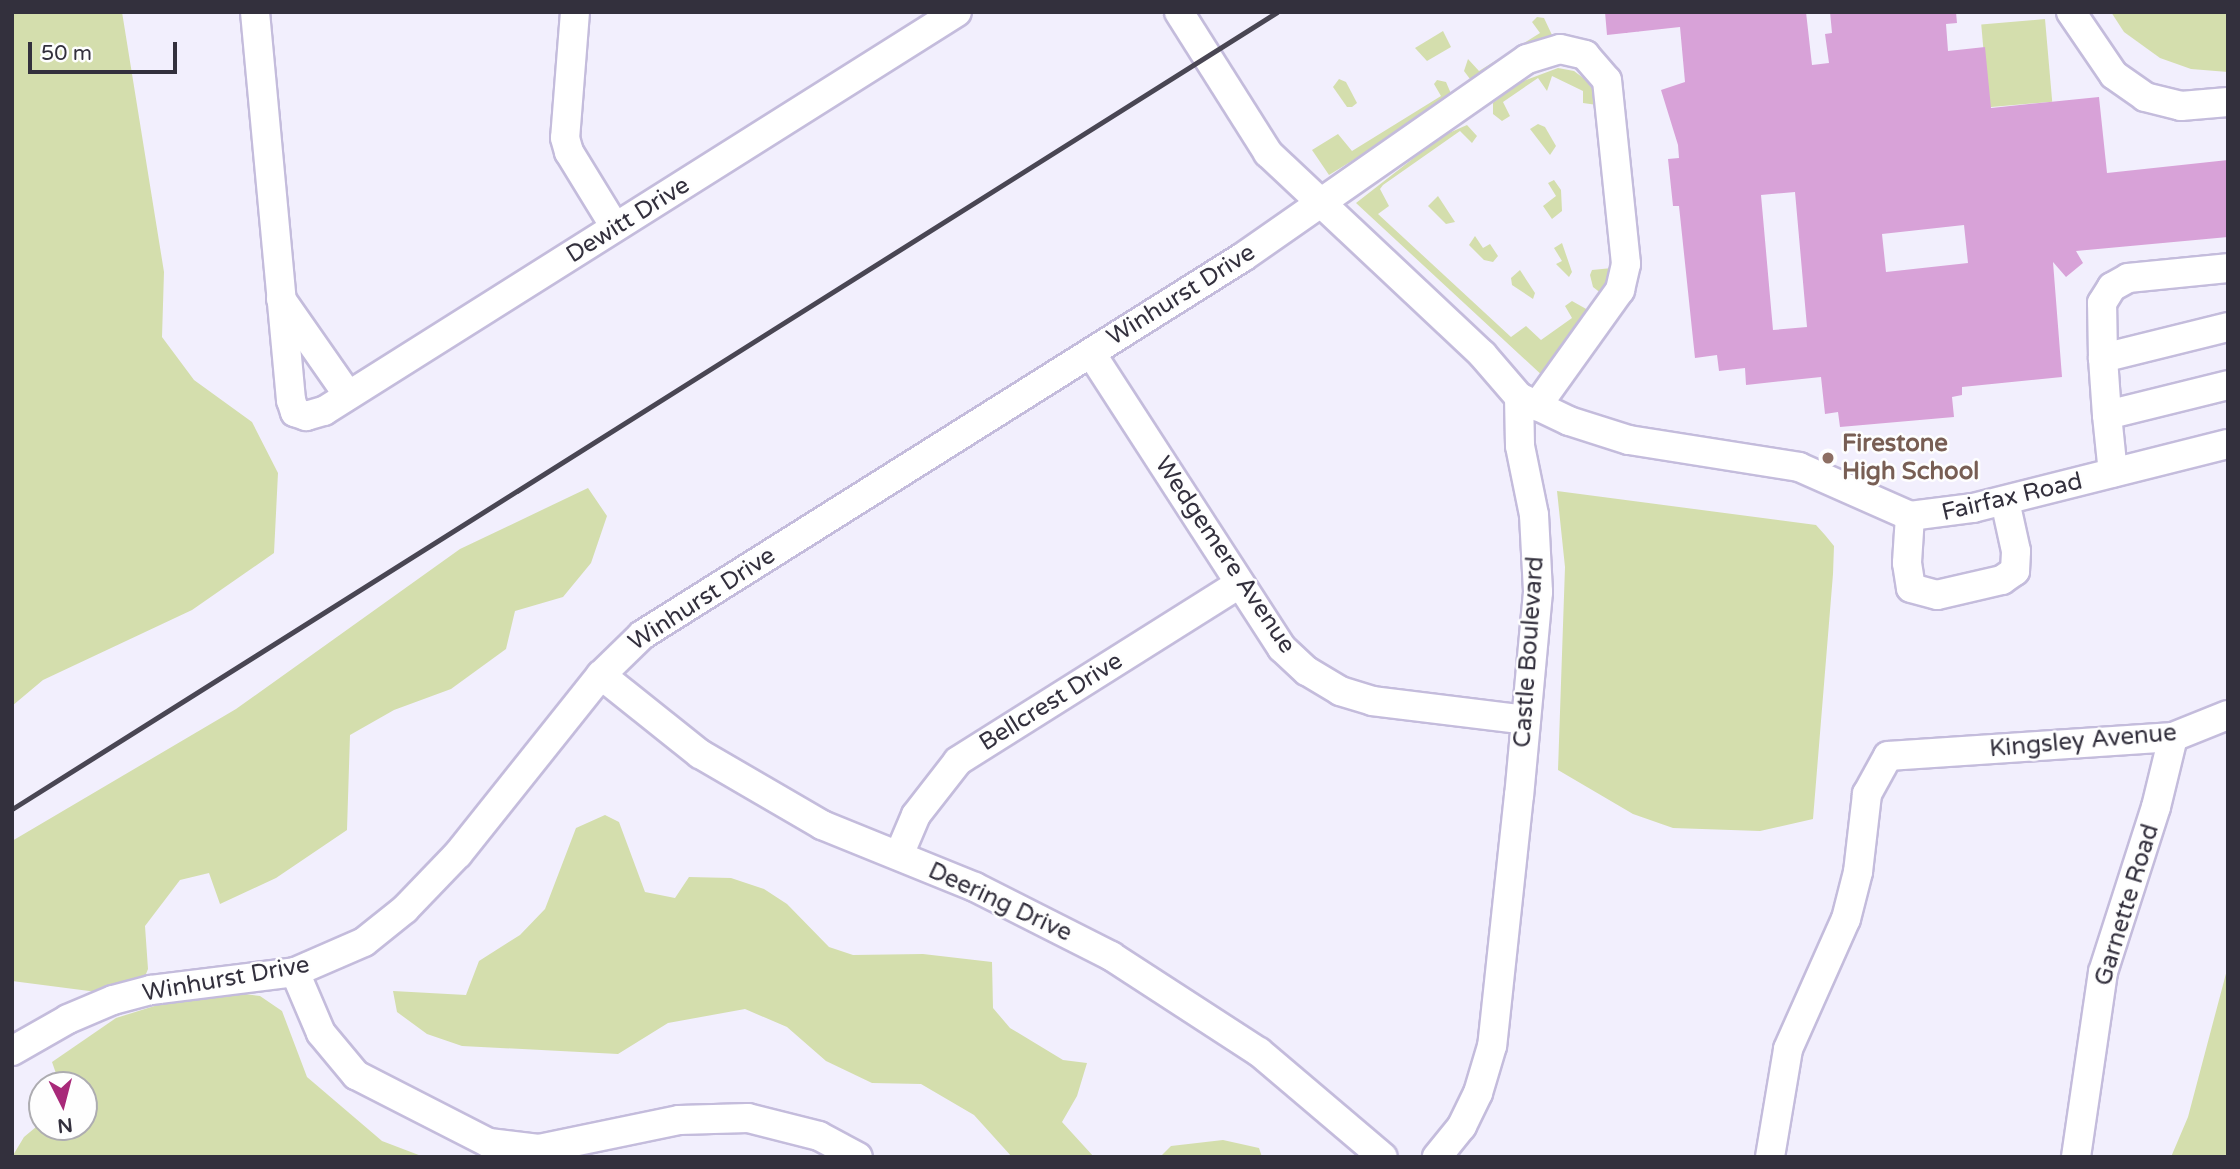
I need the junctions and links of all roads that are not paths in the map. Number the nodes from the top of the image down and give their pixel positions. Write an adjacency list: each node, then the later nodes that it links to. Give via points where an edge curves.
1 (255, 12): 10 (street)
2 (575, 12): 8 (street, via 565,138)
3 (957, 12): 8 (street, Dewitt Drive)
4 (1179, 12): 7 (street, via 1268,153)
5 (2071, 12): 6 (street, via 2114,75 2145,97 2181,106)
6 (2228, 102)
7 (1320, 205): 12 (street, Winhurst Drive); 16 (street); 16 (street, Winhurst Drive, via 1527,59 1560,50 1585,55 1607,80 1625,247 1623,281)
8 (615, 228): 15 (street, Dewitt Drive)
9 (2228, 268): 13 (street, via 2128,278 2112,287 2102,303)
10 (279, 297): 15 (street); 15 (street, Dewitt Drive, via 295,412 306,416)
11 (2228, 327): 13 (street)
12 (1091, 352): 22 (street, Wedgemere Avenue); 23 (street, Winhurst Drive, via 642,635)
13 (2103, 358): 17 (street)
14 (2228, 385): 17 (street)
15 (348, 395)
16 (1528, 401): 21 (street, Fairfax Road, via 1629,440 1799,467); 25 (street, Castle Boulevard, via 1520,446 1538,561)
17 (2107, 415): 19 (street)
18 (2228, 444): 19 (street, Fairfax Road)
19 (2112, 473): 20 (street, Fairfax Road)
20 (2005, 501): 21 (street, Fairfax Road); 21 (street, via 2016,551 2015,571 2002,580 1937,595 1911,588 1907,563)
21 (1910, 516)
22 (1239, 584): 25 (street, Wedgemere Avenue, via 1282,648 1307,671 1340,691 1380,703); 27 (street, Bellcrest Drive, via 958,761 916,815)
23 (601, 675): 27 (street, Deering Drive, via 700,754 822,825); 28 (street, Winhurst Drive, via 490,817 414,900 364,942)
24 (2228, 715): 26 (street, Kingsley Avenue)
25 (1526, 720): 32 (street, Castle Boulevard, via 1492,1046 1462,1126)
26 (2173, 737): 33 (street, Kingsley Avenue, via 1888,756 1867,794 1851,903 1788,1049); 34 (street, Garnette Road, via 2156,807 2103,972)
27 (899, 855): 31 (street, Deering Drive, via 975,887 1111,956 1259,1052)
28 (295, 972): 29 (street, Winhurst Drive, via 151,990 113,1000 68,1019); 30 (street, via 321,1033 356,1076 489,1143 539,1149 679,1120 748,1118 819,1136)
29 (12, 1052)
30 (858, 1157)
31 (1383, 1157)
32 (1437, 1157)
33 (1770, 1157)
34 (2076, 1157)

